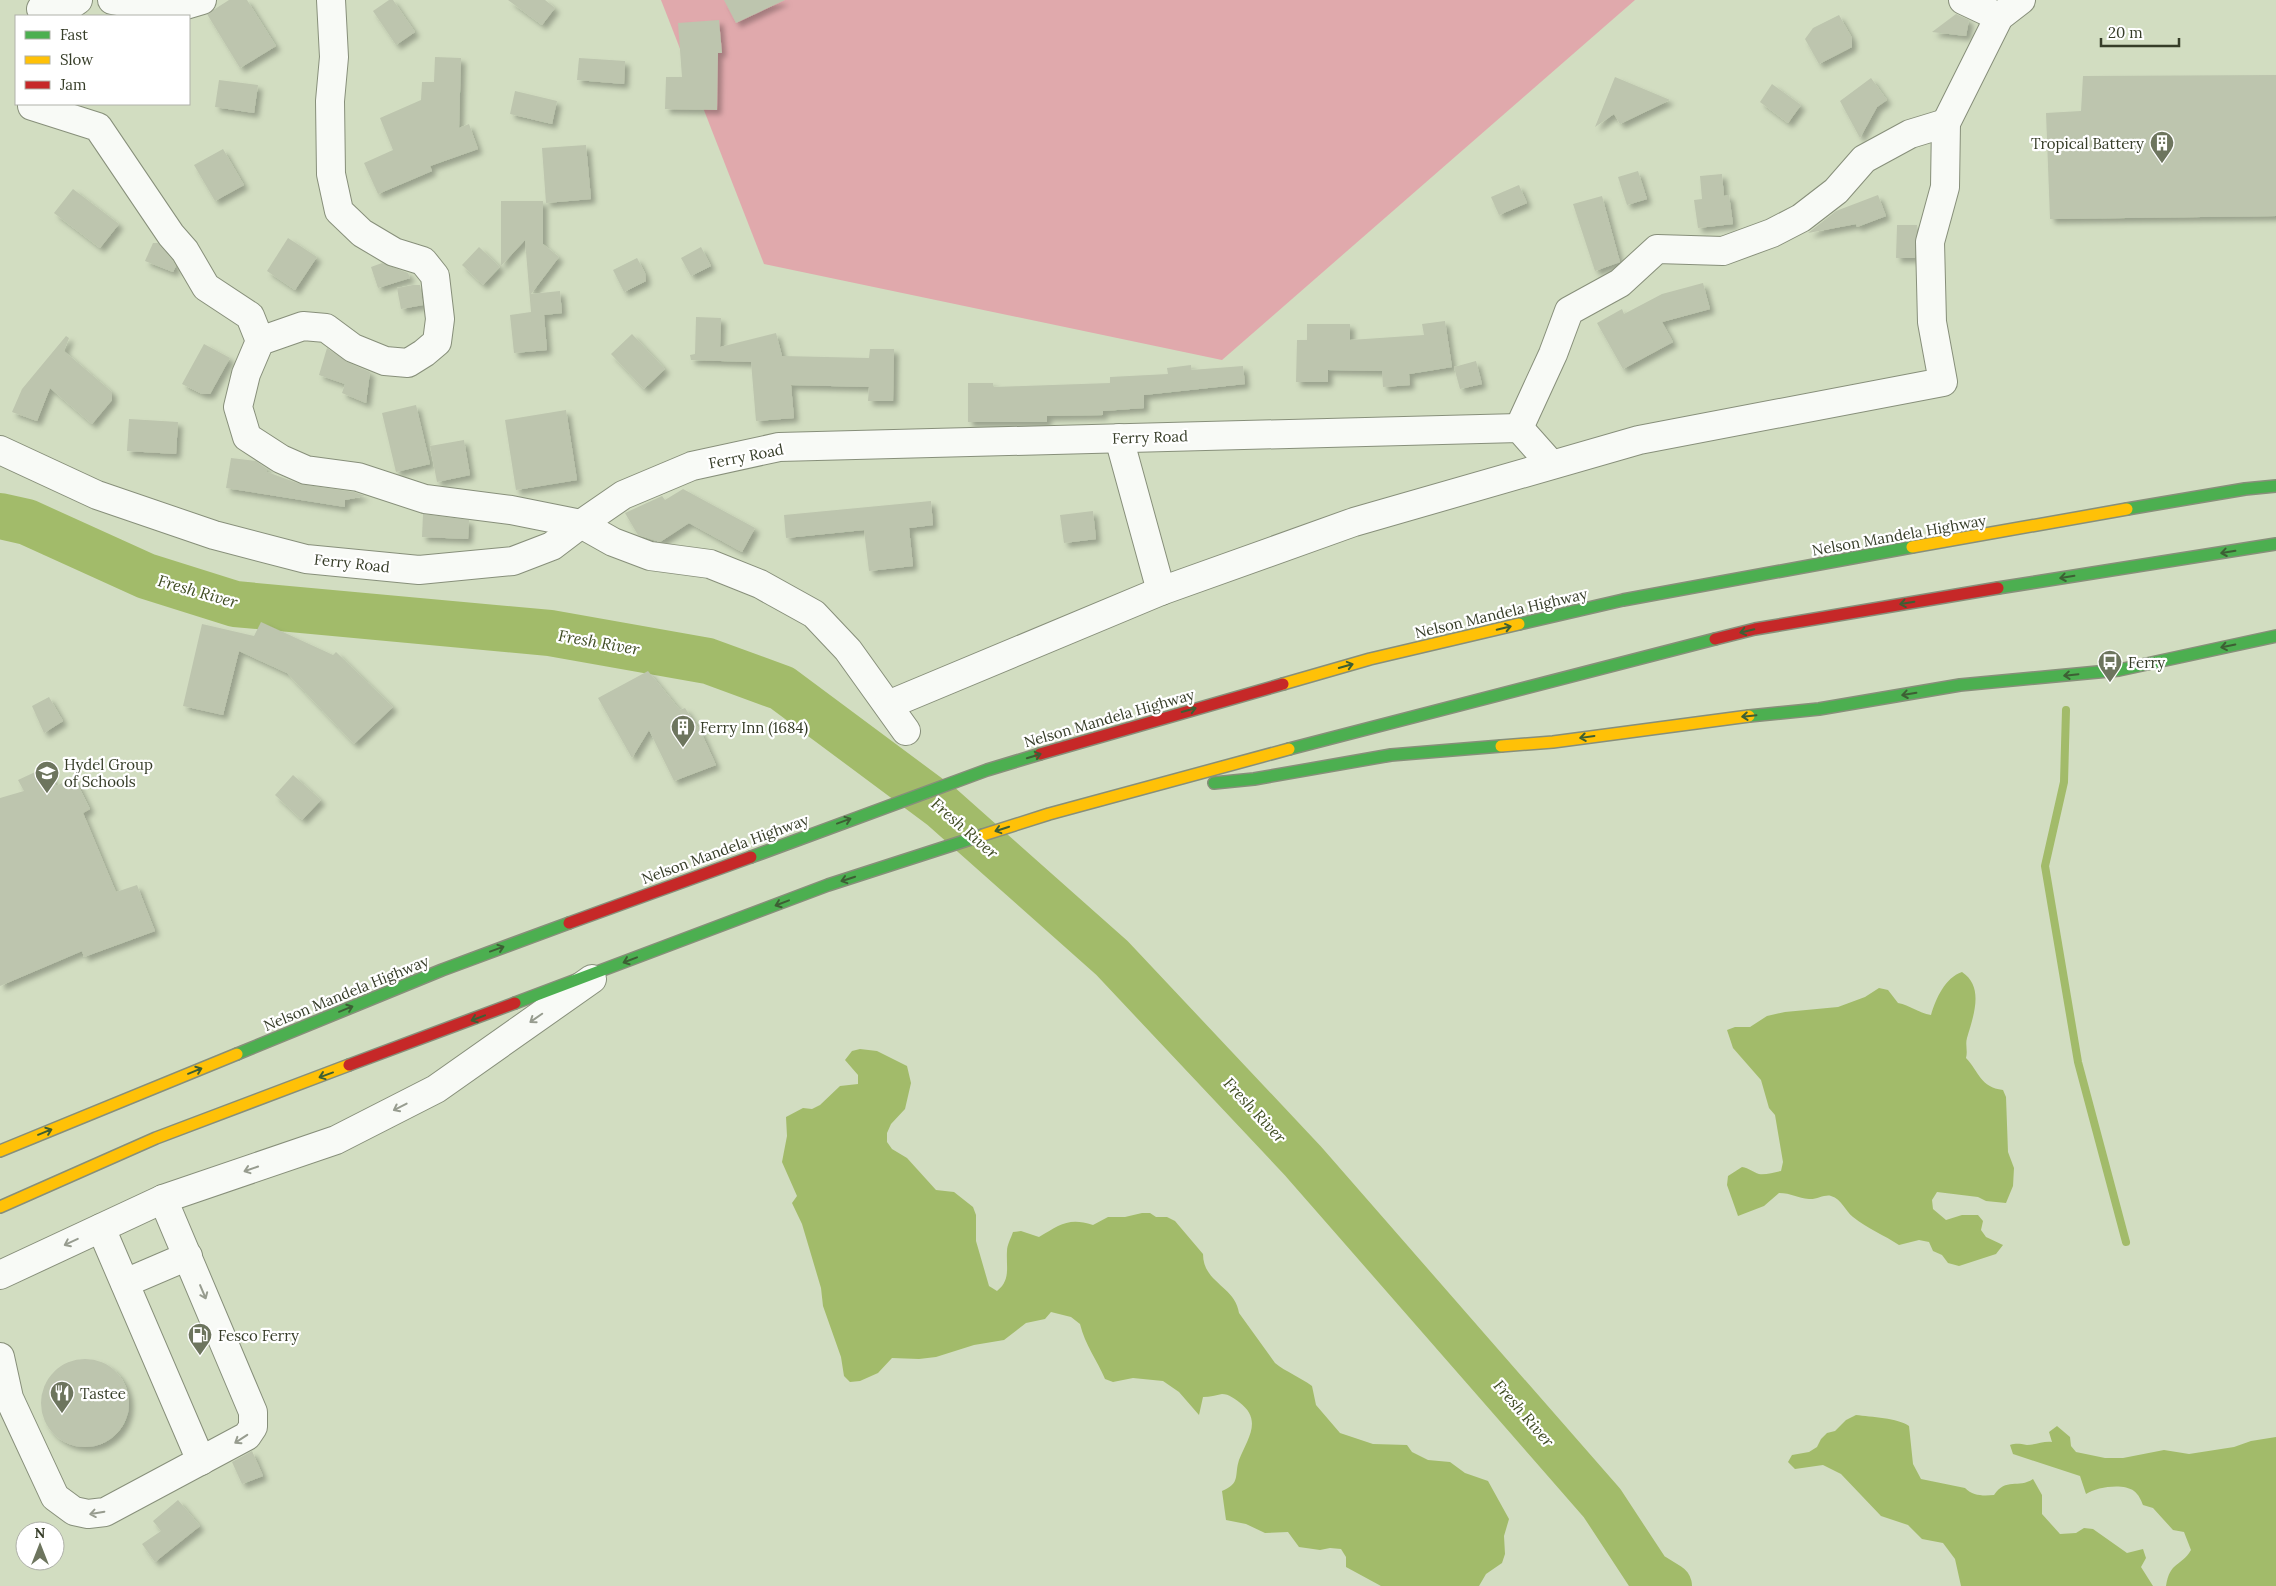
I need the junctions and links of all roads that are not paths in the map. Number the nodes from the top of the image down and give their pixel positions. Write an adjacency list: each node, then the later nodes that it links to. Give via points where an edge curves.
1 (78, 0): 7 (street, via 58,14)
2 (112, 0): 3 (street, via 155,14)
3 (202, 0)
4 (331, 0): 11 (street, via 334,57 330,101 332,174 339,211 362,233 394,252 423,261 435,276 440,319 437,342 408,363 385,361 353,348 326,328 303,326)
5 (1963, 0): 8 (street)
6 (2021, 0): 8 (street)
7 (41, 10)
8 (1999, 17): 10 (street)
9 (32, 106): 11 (street, via 98,128 185,251 206,287 250,316)
10 (1946, 123): 12 (street, via 1910,134 1864,159 1836,191 1801,218 1772,234 1723,251 1657,248 1620,283 1569,311 1553,354); 15 (street, via 1945,187 1930,242 1932,322 1944,382 1639,440)
11 (260, 341): 17 (street, via 246,374 238,407 247,437 281,459 306,470 358,477 425,499 511,510)
12 (1518, 428): 13 (street, Ferry Road); 15 (street)
13 (1119, 438): 17 (street, Ferry Road, via 779,447 692,466 623,495); 19 (street)
14 (0, 450): 17 (street, Ferry Road, via 98,495 214,535 306,559 419,570 512,560 552,546)
15 (1550, 464): 19 (street, via 1354,522)
16 (2276, 486): 25 (highway, Nelson Mandela Highway, one-way to 16, via 442,970 987,770 1370,659 1613,603 1904,548)
17 (581, 524): 21 (street, via 613,542 650,556 710,564 760,584 814,614 848,650)
18 (2276, 544): 23 (highway, one-way to 23, via 1755,629)
19 (1161, 591): 21 (street)
20 (2276, 636): 23 (highway, one-way to 23, via 2119,670 1960,685 1819,709 1707,720 1553,742 1391,755 1254,778)
21 (888, 705): 22 (street)
22 (906, 731)
23 (1116, 795): 24 (highway, one-way to 24, via 828,885)
24 (604, 970): 26 (street, one-way to 26, via 436,1089 336,1140); 27 (highway, one-way to 27, via 156,1138)
25 (0, 1151)
26 (163, 1199): 28 (street); 29 (street)
27 (0, 1207)
28 (101, 1228): 30 (street, one-way to 30); 31 (street)
29 (188, 1256): 31 (street); 33 (street, one-way to 33, via 253,1412 254,1427 247,1436)
30 (0, 1275)
31 (124, 1283): 33 (street)
32 (0, 1357): 33 (street, one-way to 32, via 105,1512 88,1514 74,1511 55,1497 9,1398)
33 (201, 1461)

